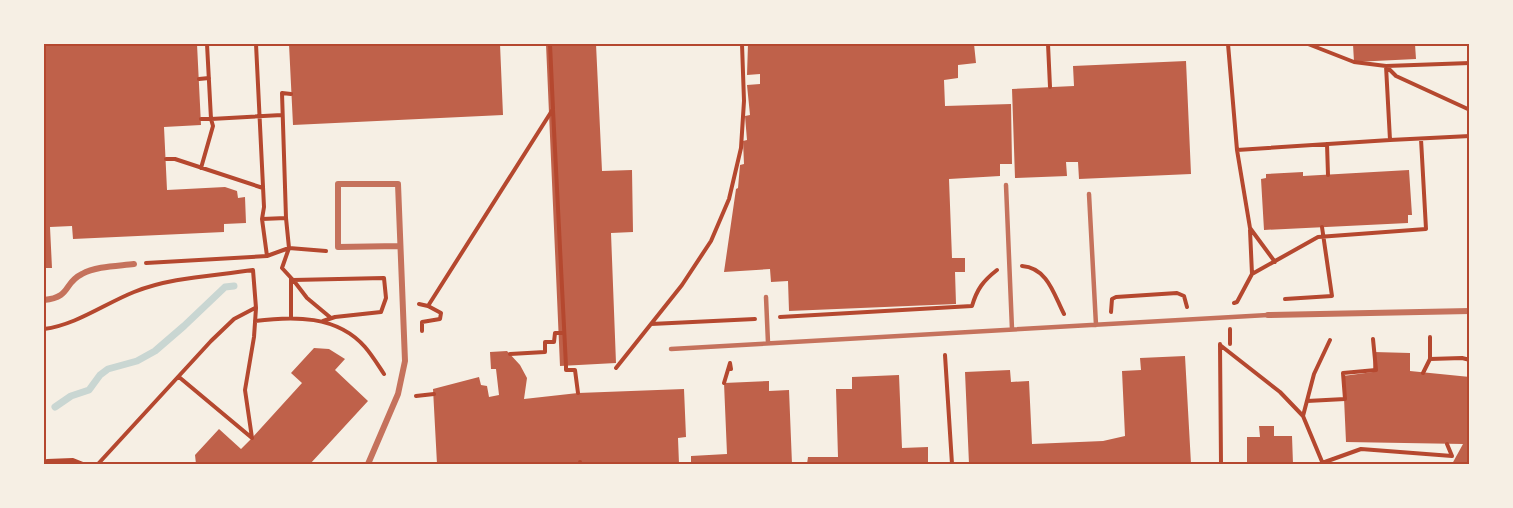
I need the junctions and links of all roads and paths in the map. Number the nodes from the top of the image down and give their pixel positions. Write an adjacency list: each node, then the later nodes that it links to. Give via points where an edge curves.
1 (207, 44): 10 (path)
2 (256, 44): 17 (path)
3 (550, 44): 14 (path)
4 (742, 44): 72 (path, via 741,148 729,199 711,241 682,285)
5 (1048, 44): 12 (path)
6 (1228, 44): 24 (path)
7 (1308, 44): 9 (path, via 1354,62)
8 (1470, 63): 9 (path)
9 (1386, 66): 15 (path, via 1396,76); 22 (path)
10 (209, 78): 11 (path); 19 (path)
11 (199, 79)
12 (1050, 87)
13 (291, 94): 16 (path, via 282,93)
14 (553, 109): 48 (path); 61 (path)
15 (1470, 110)
16 (282, 115): 17 (path); 31 (path)
17 (259, 116): 19 (path); 29 (path)
18 (201, 119): 19 (path)
19 (212, 119): 26 (path)
20 (1470, 136): 21 (path)
21 (1421, 139): 22 (path); 35 (path, via 1426,229)
22 (1390, 140): 23 (path)
23 (1327, 144): 24 (path); 27 (path)
24 (1237, 150): 34 (path)
25 (166, 159): 26 (path)
26 (201, 168): 29 (path)
27 (1328, 175)
28 (1006, 185): 59 (lane)
29 (263, 188): 32 (path)
30 (1089, 194): 57 (lane)
31 (286, 218): 32 (path); 38 (path)
32 (262, 219): 39 (path)
33 (1322, 227): 35 (path)
34 (1250, 228): 40 (path); 42 (path)
35 (1322, 236): 40 (path); 44 (path)
36 (400, 246): 37 (street); 37 (street, via 398,184 338,184); 88 (street, via 405,361 398,394)
37 (338, 247): 38 (path, via 325,252)
38 (289, 248): 39 (path); 43 (path, via 282,268)
39 (267, 256): 41 (path)
40 (1275, 262): 42 (path)
41 (134, 264): 46 (street, via 82,273 57,299)
42 (1252, 274): 54 (path, via 1237,302 1230,306)
43 (292, 279): 52 (path); 53 (path); 53 (path, via 384,278 386,298 381,312)
44 (1332, 296)
45 (766, 297): 65 (lane)
46 (44, 300)
47 (419, 304): 48 (path)
48 (428, 306): 60 (path, via 441,314 440,319 422,322)
49 (256, 308): 55 (path); 58 (path, via 254,270 146,288 61,326); 76 (path, via 234,319)
50 (1470, 311): 51 (street)
51 (1268, 315): 54 (lane)
52 (291, 317): 55 (path); 56 (path)
53 (331, 318): 56 (path)
54 (1230, 318): 57 (lane); 66 (path)
55 (255, 321): 76 (path, via 245,390 252,438)
56 (323, 321): 75 (path, via 355,338)
57 (1096, 325): 59 (lane)
58 (44, 329)
59 (1012, 329): 65 (lane)
60 (422, 331)
61 (564, 333): 68 (path, via 555,333 554,342 545,342 546,352); 78 (path, via 567,370 575,370)
62 (1430, 337): 70 (path)
63 (1373, 339): 81 (path, via 1376,370 1343,373 1344,398)
64 (1330, 340): 81 (path)
65 (768, 343): 67 (lane)
66 (1230, 344)
67 (671, 349)
68 (510, 354)
69 (945, 355): 89 (path)
70 (1430, 359): 71 (path); 74 (path)
71 (1470, 360)
72 (616, 368)
73 (731, 369): 77 (path, via 730,363)
74 (1423, 373)
75 (384, 374)
76 (179, 377): 87 (path)
77 (724, 383)
78 (578, 393)
79 (434, 394): 80 (path)
80 (416, 396)
81 (1307, 401): 82 (path)
82 (1303, 416): 84 (path); 90 (path, via 1280,392 1220,344)
83 (1447, 444): 84 (path, via 1452,456 1361,449)
84 (1322, 464)
85 (44, 465): 86 (path, via 47,461 73,460)
86 (82, 465)
87 (98, 465)
88 (368, 465)
89 (952, 465)
90 (1221, 465)

